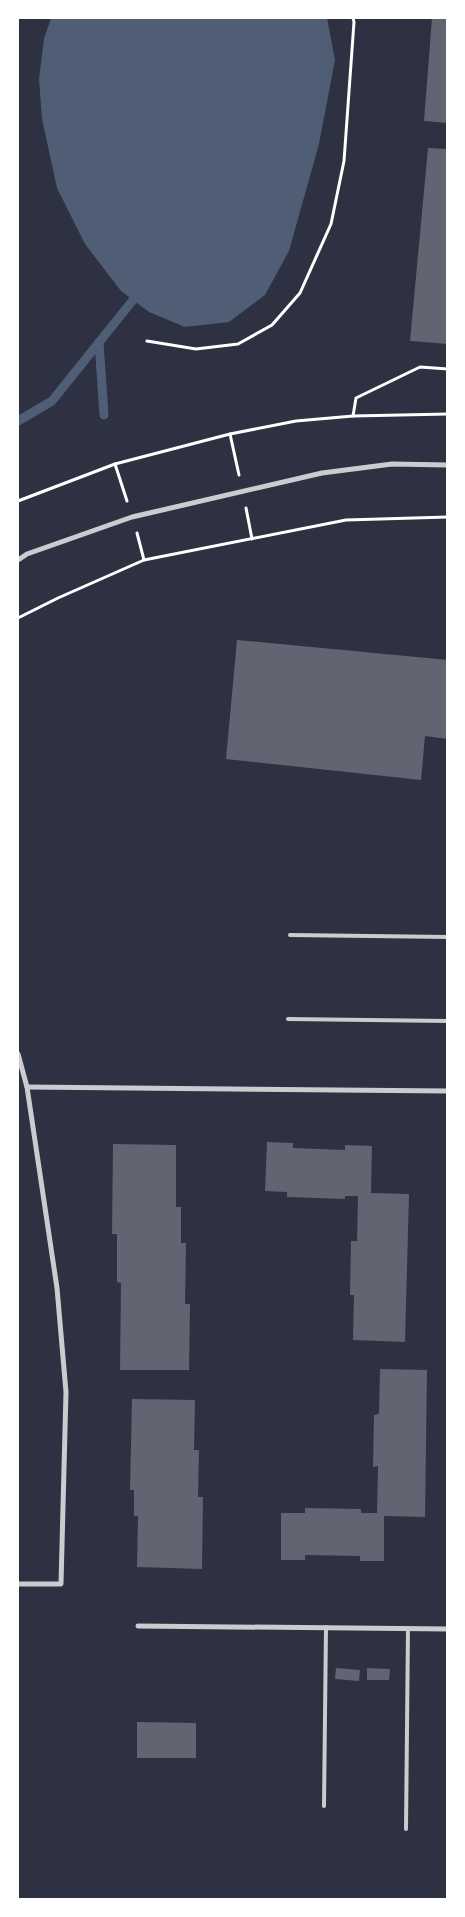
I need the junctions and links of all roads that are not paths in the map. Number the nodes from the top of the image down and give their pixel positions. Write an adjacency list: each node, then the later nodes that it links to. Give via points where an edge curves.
1 (448, 465): 2 (street, via 392,464 322,472 132,517)
2 (18, 560)
3 (290, 935): 4 (lane)
4 (448, 936)
5 (288, 1019): 6 (lane)
6 (448, 1021)
7 (18, 1054): 8 (street)
8 (27, 1087): 9 (street); 10 (street, via 57,1288 66,1392 61,1584)
9 (448, 1091)
10 (18, 1584)
11 (138, 1626): 12 (street)
12 (326, 1628): 13 (street); 15 (lane)
13 (408, 1628): 14 (street); 16 (lane)
14 (448, 1629)
15 (324, 1806)
16 (406, 1829)

